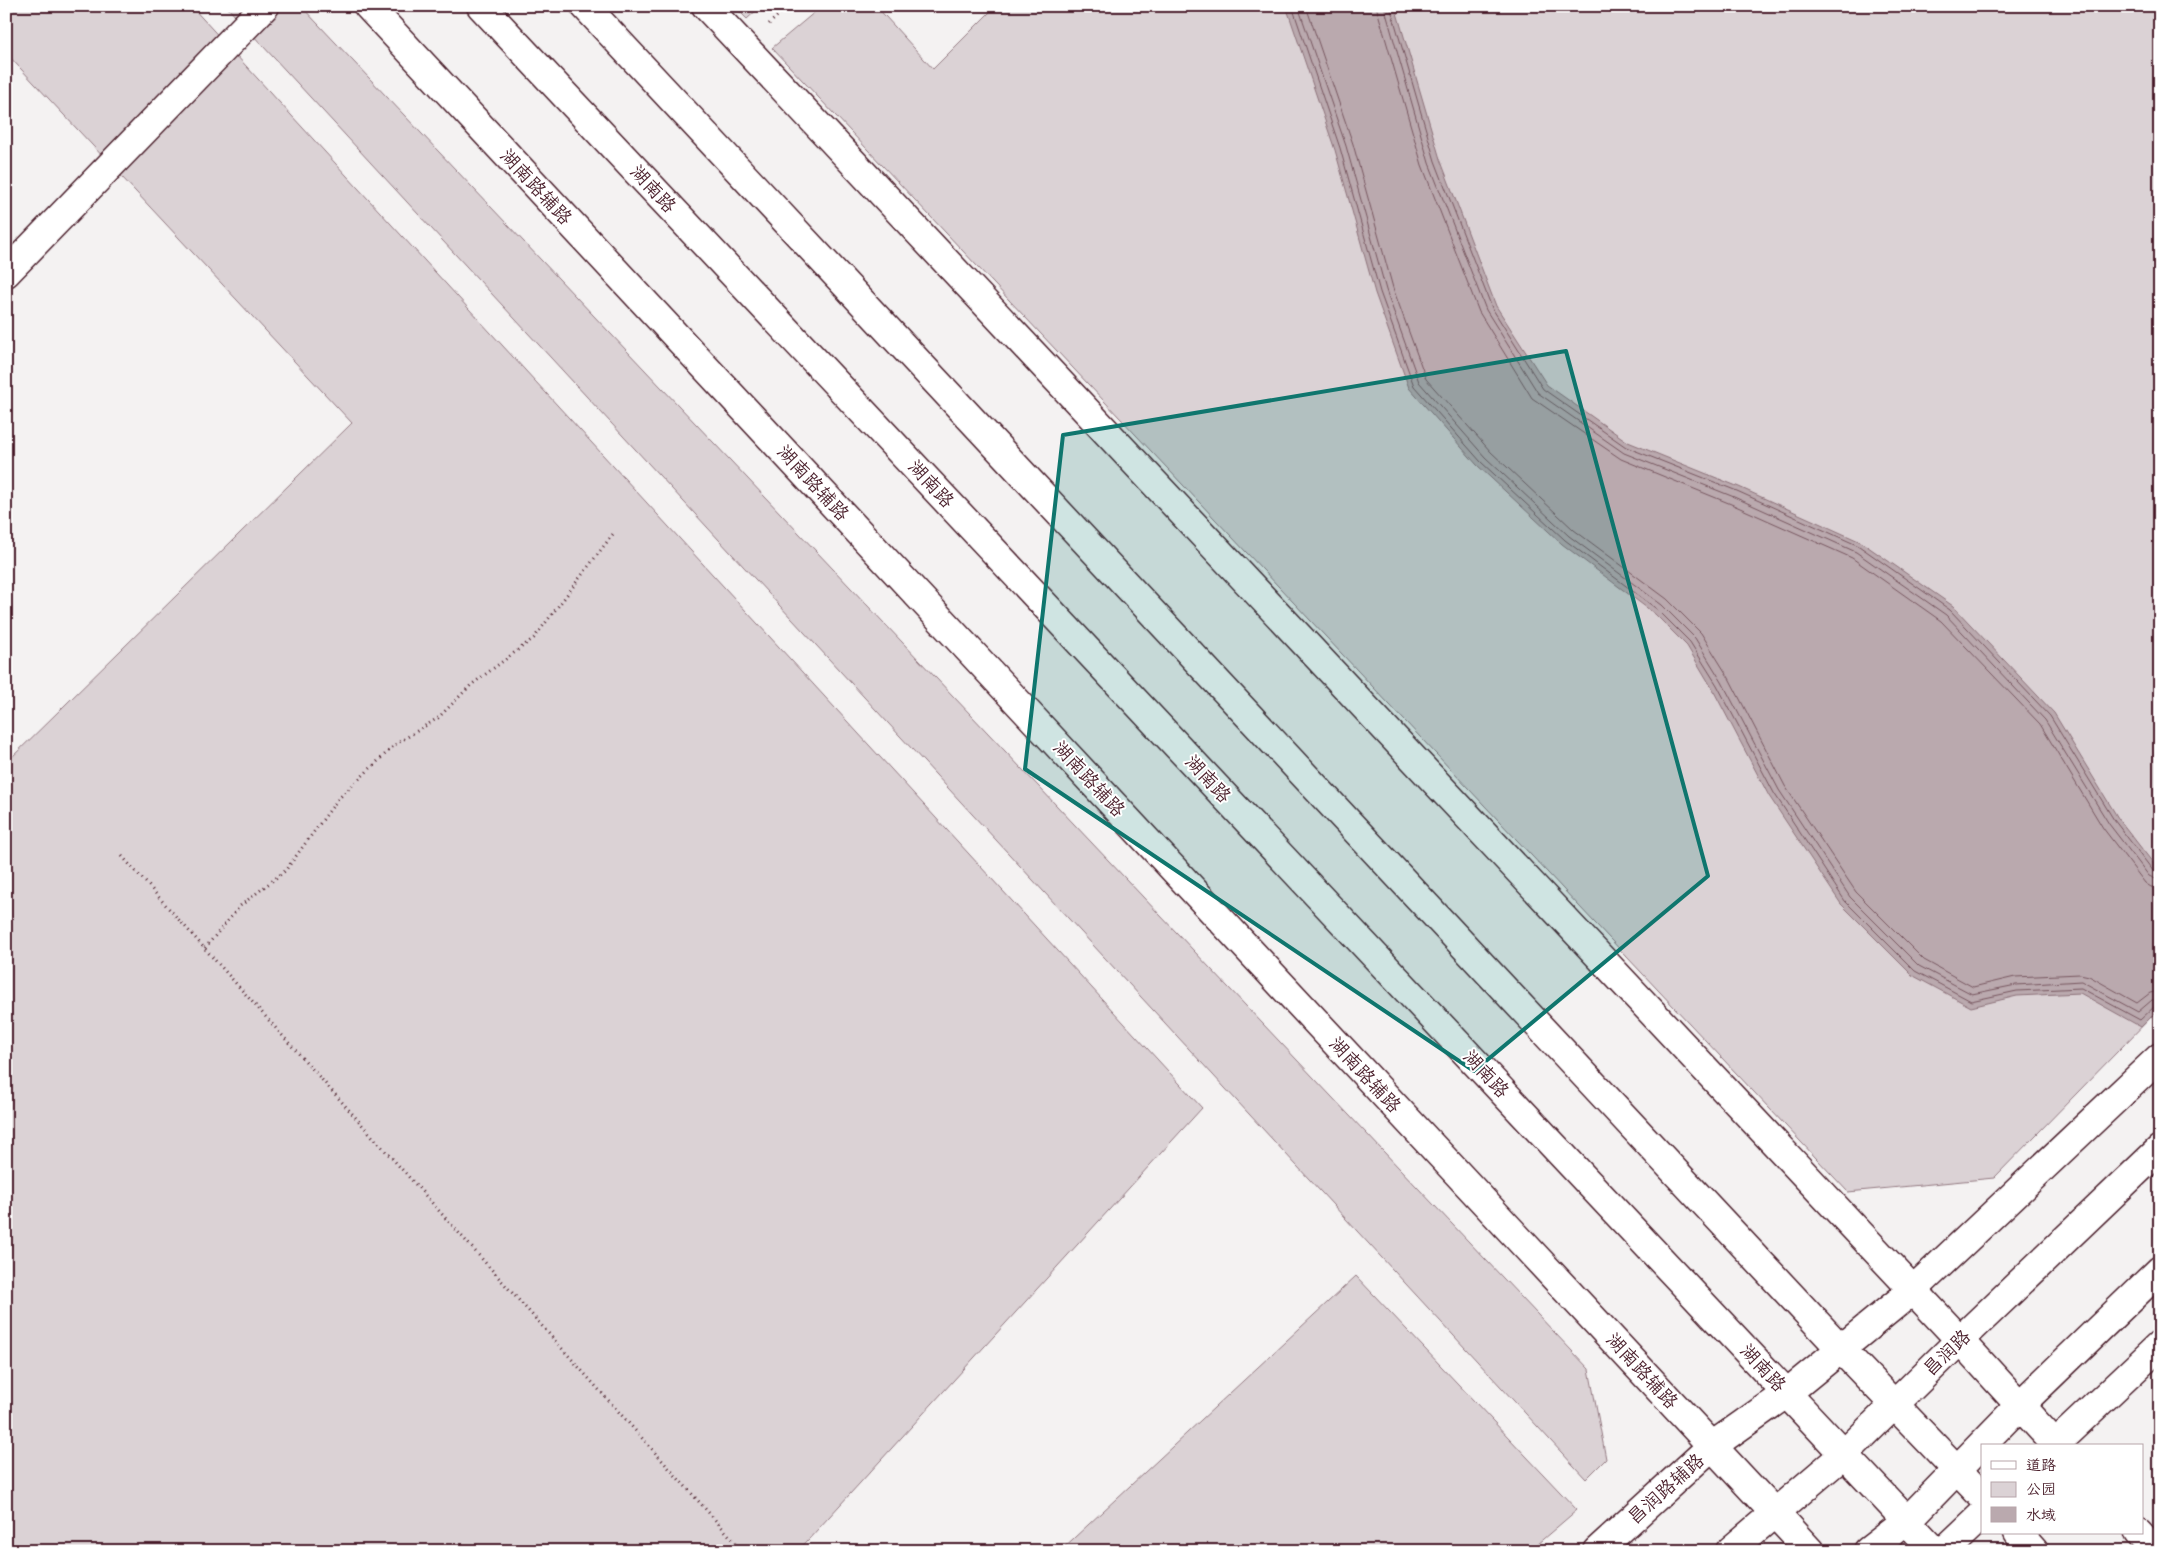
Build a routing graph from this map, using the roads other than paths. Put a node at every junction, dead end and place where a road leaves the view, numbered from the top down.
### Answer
1 (265, 6) edge
2 (368, 6) edge
3 (481, 6) edge
4 (585, 6) edge
5 (706, 6) edge
6 (6, 273) edge
7 (2160, 1057) edge
8 (2160, 1149) edge
9 (2160, 1270) edge
10 (1913, 1290) junction
11 (1960, 1340) junction
12 (2160, 1345) edge
13 (1840, 1348) junction
14 (1787, 1394) junction
15 (1894, 1405) junction
16 (2019, 1406) junction
17 (1983, 1444) edge
18 (2054, 1444) edge
19 (2056, 1444) edge
20 (1712, 1446) junction
21 (1981, 1446) edge
22 (1844, 1454) junction
23 (1958, 1470) junction
24 (1981, 1495) edge
25 (1774, 1512) junction
26 (1981, 1516) edge
27 (1907, 1521) junction
28 (2019, 1534) edge
29 (2140, 1534) edge
30 (1597, 1551) edge
31 (1730, 1551) edge
32 (1810, 1551) edge
33 (1868, 1551) edge
34 (1935, 1551) edge
35 (1944, 1551) edge
36 (2034, 1551) edge
37 (2156, 1551) edge

1 - 6 main road
2 - 20 main road, 湖南路辅路
3 - 14 main road, 湖南路
4 - 13 main road
5 - 10 main road
7 - 10 main road, 昌润路辅路
8 - 11 main road, 昌润路
9 - 16 main road
10 - 11 main road
10 - 13 main road, 昌润路辅路
11 - 15 main road, 昌润路
11 - 16 main road
12 - 19 main road
13 - 14 main road, 昌润路辅路
13 - 15 main road
14 - 20 main road, 昌润路辅路
14 - 22 main road, 湖南路
15 - 22 main road, 昌润路
15 - 23 main road
16 - 17 main road
16 - 18 main road
20 - 25 main road, 湖南路辅路
20 - 30 main road, 昌润路辅路
21 - 23 main road
22 - 25 main road, 昌润路
22 - 27 main road, 湖南路
23 - 24 main road
23 - 27 main road
25 - 31 main road, 昌润路
25 - 32 main road, 湖南路辅路
26 - 35 main road
27 - 33 main road
27 - 34 main road, 湖南路
28 - 36 main road
29 - 37 main road

